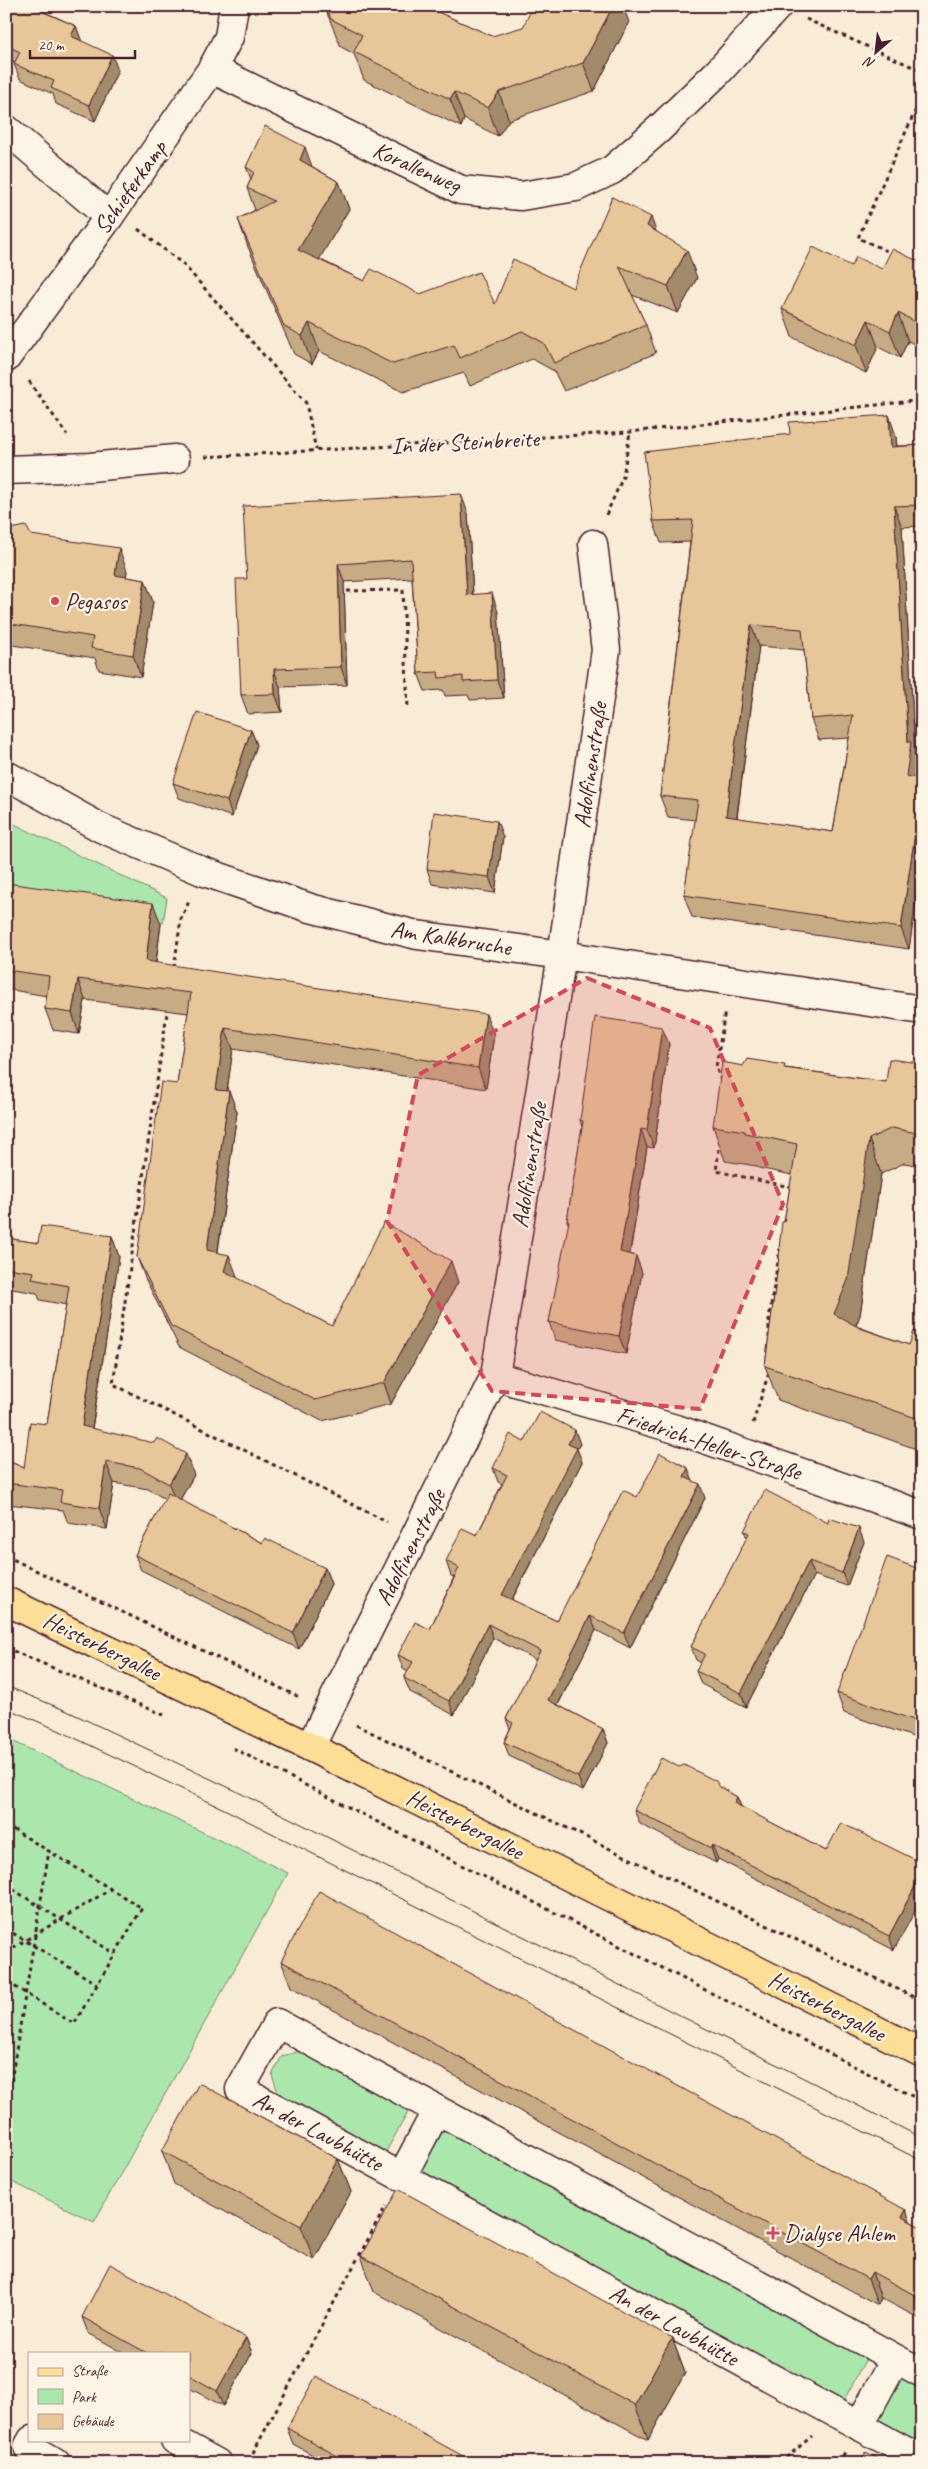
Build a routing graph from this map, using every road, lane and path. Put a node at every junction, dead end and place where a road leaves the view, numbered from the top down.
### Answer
1 (234, 6) edge
2 (777, 6) edge
3 (212, 69) junction
4 (922, 71) edge
5 (922, 96) edge
6 (6, 129) edge
7 (111, 214) junction
8 (898, 256) edge
9 (8, 356) edge
10 (922, 400) edge
11 (630, 432) junction
12 (316, 450) junction
13 (175, 458) joint
14 (90, 467) junction
15 (6, 470) edge
16 (6, 523) edge
17 (13, 537) edge
18 (593, 544) joint
19 (347, 590) dead end
20 (408, 709) dead end
21 (6, 775) edge
22 (202, 871) junction
23 (562, 955) junction
24 (174, 969) edge
25 (730, 980) junction
26 (169, 998) edge
27 (922, 1010) edge
28 (722, 1086) edge
29 (721, 1133) edge
30 (789, 1196) edge
31 (781, 1243) edge
32 (769, 1347) edge
33 (769, 1366) edge
34 (495, 1376) junction
35 (744, 1453) junction
36 (922, 1515) edge
37 (415, 1537) junction
38 (6, 1556) edge
39 (6, 1601) edge
40 (6, 1648) edge
41 (328, 1711) junction
42 (173, 1719) dead end
43 (225, 1744) dead end
44 (310, 1747) junction
45 (6, 1825) edge
46 (49, 1851) junction
47 (6, 1885) edge
48 (111, 1889) junction
49 (40, 1906) junction
50 (60, 1920) junction
51 (6, 1929) edge
52 (35, 1935) junction
53 (25, 1941) junction
54 (33, 1946) junction
55 (6, 1952) edge
56 (115, 1954) junction
57 (6, 1982) edge
58 (97, 1984) junction
59 (26, 1994) junction
60 (922, 2001) edge
61 (922, 2053) edge
62 (11, 2081) dead end
63 (922, 2100) edge
64 (437, 2110) junction
65 (402, 2176) junction
66 (894, 2359) junction
67 (922, 2373) edge
68 (848, 2420) junction
69 (31, 2442) edge
70 (178, 2442) edge
71 (922, 2460) edge
72 (56, 2463) edge
73 (216, 2463) edge
74 (248, 2463) edge
75 (780, 2463) edge

1 - 3 street, Schieferkamp
2 - 3 street, Korallenweg
2 - 4 path
3 - 7 street, Schieferkamp
5 - 8 path
6 - 7 street
7 - 9 street, Schieferkamp
7 - 12 path
9 - 14 path
10 - 11 path, In der Steinbreite
11 - 12 path, In der Steinbreite
11 - 18 path
12 - 13 path, In der Steinbreite
13 - 14 street
14 - 15 street
16 - 17 path
18 - 23 street, Adolfinenstraße
19 - 20 path
21 - 22 street, Am Kalkbruche
22 - 23 street, Am Kalkbruche
22 - 24 path
23 - 25 street, Am Kalkbruche
23 - 34 street, Adolfinenstraße
25 - 27 street, Am Kalkbruche
25 - 28 path
26 - 37 path
29 - 30 path
31 - 32 path
33 - 35 path
34 - 35 street, Friedrich-Heller-Straße
34 - 37 street, Adolfinenstraße
35 - 36 street, Friedrich-Heller-Straße
37 - 41 street, Adolfinenstraße
38 - 41 path
39 - 44 main road, Heisterbergallee
40 - 42 path
41 - 44 street, Adolfinenstraße
41 - 60 path
43 - 63 path
44 - 61 main road, Heisterbergallee
45 - 46 path
46 - 48 path
46 - 49 path
47 - 49 path
48 - 50 path
48 - 56 path
49 - 50 path
49 - 52 path
50 - 52 path
50 - 56 path
51 - 53 path
52 - 53 path
52 - 54 path
53 - 54 path
53 - 55 path
54 - 58 path
54 - 59 path
56 - 58 path
57 - 59 path
58 - 59 path
59 - 62 path
64 - 65 street
64 - 65 street, An der Laubhütte
64 - 66 street, An der Laubhütte
65 - 68 street, An der Laubhütte
65 - 74 path
66 - 67 street, An der Laubhütte
66 - 68 street
68 - 71 street, An der Laubhütte
68 - 75 path
69 - 72 street
70 - 73 street

